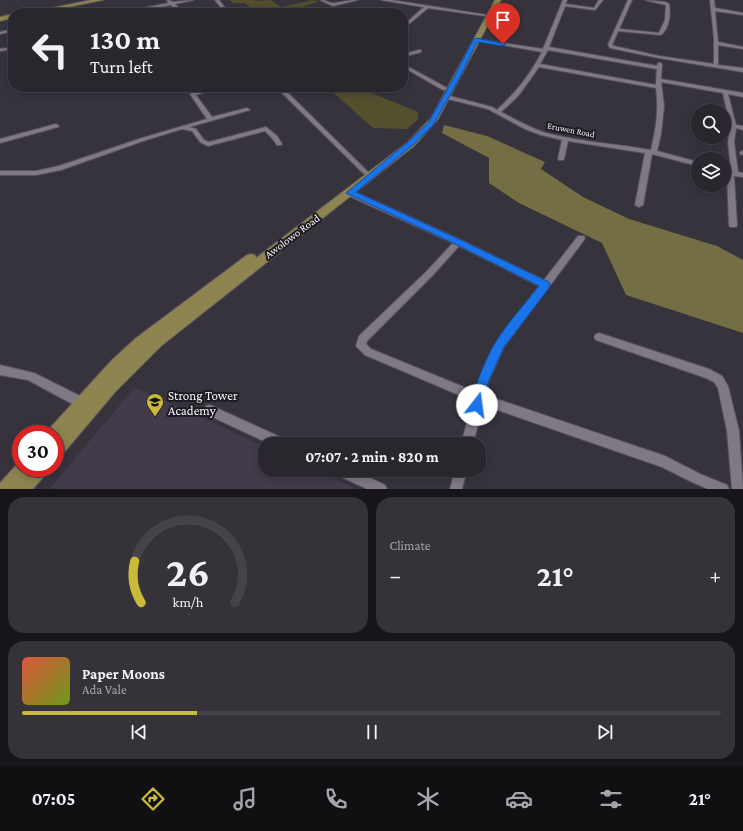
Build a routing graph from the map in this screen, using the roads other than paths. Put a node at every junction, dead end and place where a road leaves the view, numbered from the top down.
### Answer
1 (100, 0) edge
2 (192, 0) edge
3 (217, 0) edge
4 (322, 0) edge
5 (356, 0) edge
6 (383, 0) edge
7 (494, 0) edge
8 (498, 0) edge
9 (601, 0) edge
10 (630, 0) edge
11 (647, 0) edge
12 (712, 0) edge
13 (86, 1) edge
14 (170, 2) edge
15 (564, 2) edge
16 (427, 7) junction
17 (53, 8) edge
18 (145, 8) edge
19 (223, 8) edge
20 (712, 9) junction
21 (743, 14) edge
22 (486, 15) junction
23 (408, 24) edge
24 (617, 30) junction
25 (476, 40) junction
26 (716, 43) junction
27 (743, 48) edge
28 (545, 49) junction
29 (419, 51) dead end
30 (408, 54) edge
31 (659, 57) junction
32 (536, 65) junction
33 (716, 66) junction
34 (408, 68) edge
35 (659, 68) junction
36 (743, 70) edge
37 (659, 80) junction
38 (658, 87) junction
39 (445, 89) junction
40 (200, 92) edge
41 (284, 92) edge
42 (725, 92) junction
43 (743, 95) edge
44 (446, 97) junction
45 (248, 110) dead end
46 (498, 112) junction
47 (210, 119) junction
48 (431, 121) junction
49 (56, 126) dead end
50 (733, 126) junction
51 (182, 127) junction
52 (743, 128) edge
53 (565, 139) junction
54 (0, 140) edge
55 (279, 144) dead end
56 (651, 152) junction
57 (730, 152) edge
58 (561, 159) dead end
59 (691, 162) edge
60 (731, 172) edge
61 (0, 173) edge
62 (366, 173) junction
63 (743, 175) edge
64 (731, 192) edge
65 (350, 193) junction
66 (639, 205) dead end
67 (733, 225) dead end
68 (581, 238) dead end
69 (458, 242) junction
70 (545, 285) junction
71 (599, 337) dead end
72 (0, 370) edge
73 (478, 398) junction
74 (82, 403) junction
75 (210, 410) dead end
76 (62, 425) edge
77 (268, 437) edge
78 (469, 437) edge
79 (64, 439) edge
80 (17, 477) edge
81 (32, 477) edge
82 (355, 477) edge
83 (459, 477) edge
84 (6, 489) edge
85 (22, 489) edge
86 (381, 489) edge
87 (456, 489) edge
88 (723, 489) edge
89 (738, 489) edge

1 - 13 main road
2 - 14 street
3 - 19 street
4 - 5 street
6 - 16 street
7 - 22 main road, Awolowo Road
8 - 25 main road, Awolowo Road
9 - 15 street
10 - 24 street
11 - 24 street
12 - 20 street
13 - 17 main road
14 - 18 street
15 - 28 street
16 - 22 street
16 - 23 street
20 - 21 street
20 - 26 street
22 - 39 main road, Awolowo Road
24 - 31 street
25 - 28 street
25 - 44 main road, Awolowo Road
26 - 27 street
26 - 33 street
28 - 32 street
28 - 35 street
29 - 30 street
31 - 33 street
31 - 35 street
32 - 38 street
32 - 46 street
33 - 36 street
34 - 39 street
35 - 37 street
37 - 38 street
37 - 42 street
38 - 56 street
39 - 48 main road, Awolowo Road
40 - 47 street
41 - 62 street
42 - 43 street
42 - 50 street
44 - 46 street, Eruwen Road
44 - 48 main road, Awolowo Road
45 - 47 street
46 - 53 street, Eruwen Road
47 - 51 street
48 - 62 main road, Awolowo Road
48 - 65 main road, Awolowo Road
49 - 54 street
50 - 52 street
50 - 57 street
51 - 55 street
51 - 61 street
53 - 56 street, Eruwen Road
53 - 58 street
56 - 59 street, Eruwen Road
56 - 66 street
60 - 63 street
62 - 74 main road, Awolowo Road
64 - 67 street
65 - 69 street
65 - 79 main road, Awolowo Road
68 - 70 street
69 - 70 street
69 - 73 street
70 - 73 street
71 - 89 street
72 - 74 street
73 - 78 street
73 - 88 street
74 - 76 main road, Awolowo Road
75 - 77 street
80 - 84 main road
81 - 85 main road
82 - 86 street
83 - 87 street

